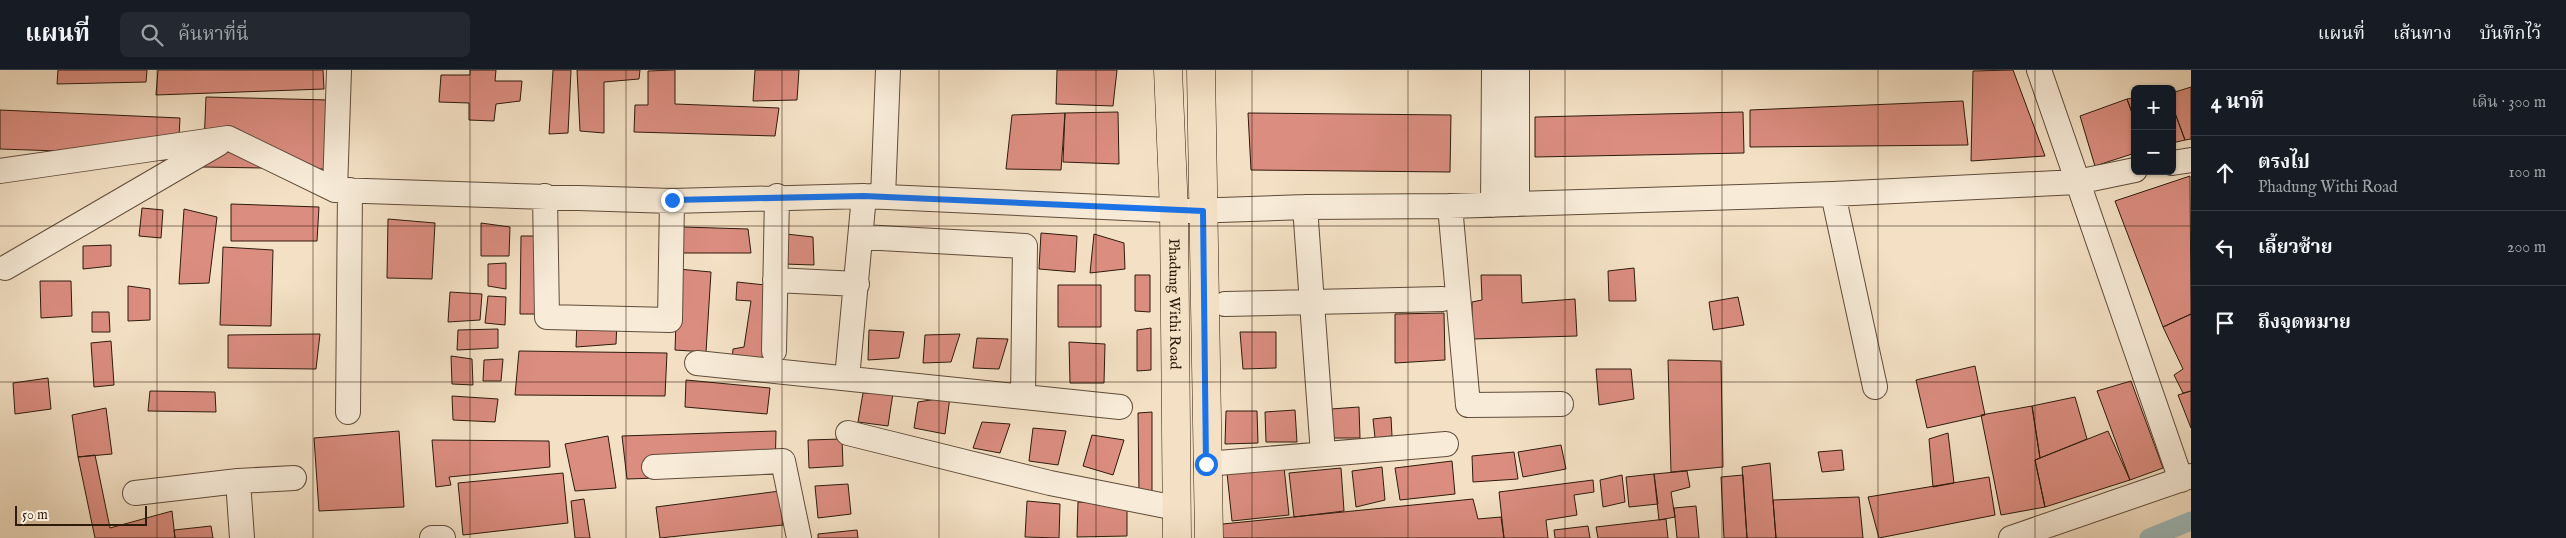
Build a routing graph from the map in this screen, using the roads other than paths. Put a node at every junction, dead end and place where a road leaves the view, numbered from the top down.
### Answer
1 (339, 70) edge
2 (888, 70) edge
3 (1168, 70) edge
4 (1201, 70) edge
5 (1494, 70) edge
6 (1517, 70) edge
7 (2038, 70) edge
8 (228, 138) junction
9 (2191, 160) edge
10 (2176, 162) edge
11 (0, 171) edge
12 (2131, 171) edge
13 (2077, 182) junction
14 (343, 190) junction
15 (1833, 194) junction
16 (545, 196) junction
17 (777, 196) junction
18 (873, 196) junction
19 (672, 200) junction
20 (1517, 204) junction
21 (1493, 205) junction
22 (1450, 206) junction
23 (1305, 207) junction
24 (1174, 211) junction
25 (1203, 211) junction
26 (862, 237) junction
27 (5, 268) dead end
28 (775, 280) junction
29 (857, 284) junction
30 (1442, 299) dead end
31 (1313, 302) junction
32 (1225, 304) dead end
33 (774, 351) dead end
34 (697, 363) dead end
35 (847, 378) junction
36 (1875, 387) dead end
37 (1023, 397) junction
38 (1561, 404) dead end
39 (1120, 407) dead end
40 (348, 412) dead end
41 (848, 433) dead end
42 (1446, 444) dead end
43 (1323, 454) junction
44 (1206, 464) junction
45 (654, 467) dead end
46 (294, 478) dead end
47 (2186, 478) edge
48 (238, 481) junction
49 (135, 493) dead end
50 (1176, 508) junction
51 (242, 538) edge
52 (432, 538) edge
53 (443, 538) edge
54 (799, 538) edge
55 (1177, 538) edge
56 (1209, 538) edge
57 (2011, 538) edge

1 - 14 street
2 - 18 street
3 - 24 main road, Phadung Withi Road
4 - 25 main road, Phadung Withi Road
5 - 21 street
6 - 20 street
7 - 13 street
8 - 11 street
8 - 14 street
8 - 27 street
9 - 10 street
12 - 13 street
13 - 15 street
13 - 47 street
14 - 16 street
14 - 40 street
15 - 20 street
15 - 36 street
16 - 19 street
16 - 19 street
17 - 18 street
17 - 19 street
17 - 28 street
18 - 24 street
18 - 26 street
20 - 21 street
21 - 22 street
22 - 23 street
22 - 38 street
23 - 25 street
23 - 31 street
24 - 25 street
24 - 50 main road, Phadung Withi Road
25 - 44 main road, Phadung Withi Road
26 - 29 street
26 - 37 street
28 - 29 street
28 - 33 street
29 - 35 street
30 - 31 street
31 - 32 street
31 - 43 street
34 - 35 street
35 - 37 street
37 - 39 street
41 - 50 street
42 - 43 street
43 - 44 street
44 - 56 main road, Phadung Withi Road
45 - 54 street
46 - 48 street
47 - 57 street
48 - 49 street
48 - 51 street
50 - 55 main road, Phadung Withi Road
52 - 53 street

